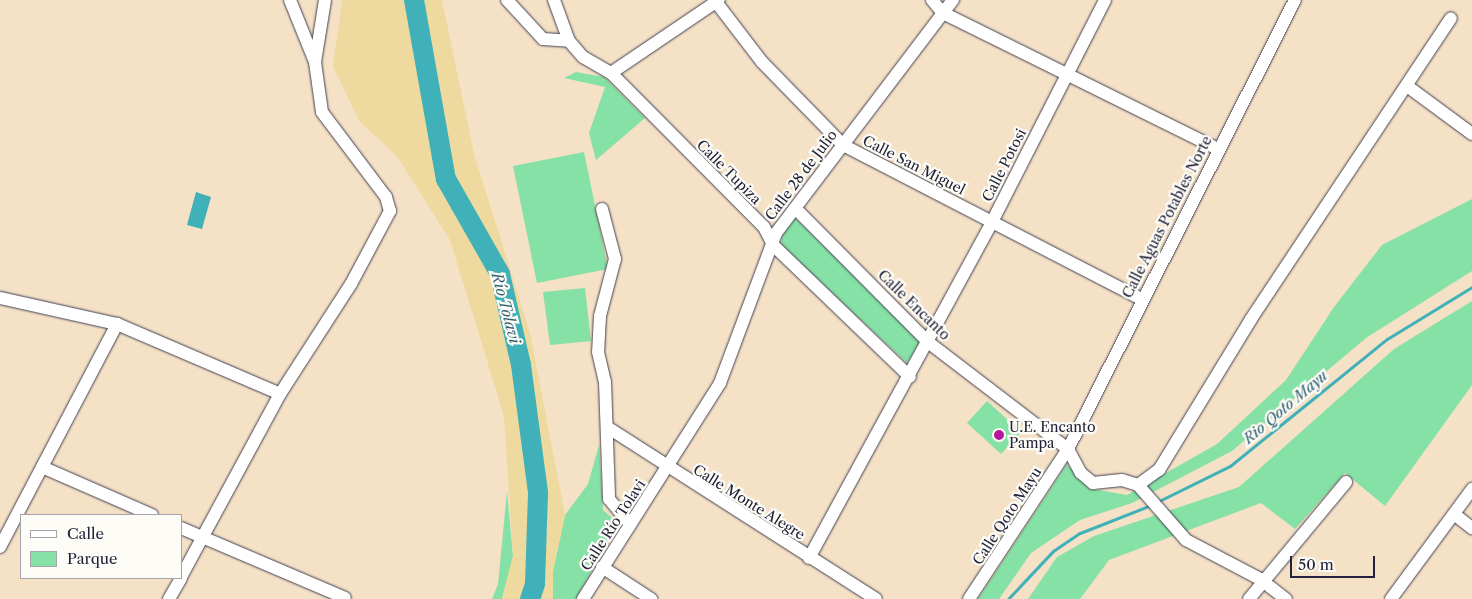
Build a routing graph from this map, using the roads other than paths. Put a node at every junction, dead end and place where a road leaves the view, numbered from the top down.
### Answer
1 (290, 0) edge
2 (325, 0) edge
3 (507, 0) edge
4 (554, 0) edge
5 (932, 0) edge
6 (953, 0) edge
7 (1105, 0) edge
8 (1295, 0) edge
9 (718, 1) edge
10 (943, 13) junction
11 (1451, 18) dead end
12 (569, 40) junction
13 (315, 62) junction
14 (611, 73) junction
15 (1068, 74) junction
16 (1406, 86) junction
17 (1472, 134) edge
18 (843, 146) junction
19 (1218, 149) junction
20 (796, 208) junction
21 (602, 210) dead end
22 (992, 222) junction
23 (773, 245) junction
24 (0, 298) edge
25 (1142, 299) junction
26 (117, 324) junction
27 (928, 342) junction
28 (910, 377) junction
29 (280, 394) junction
30 (607, 427) junction
31 (1068, 449) junction
32 (42, 467) junction
33 (668, 468) junction
34 (1346, 482) dead end
35 (1138, 485) junction
36 (1472, 489) edge
37 (150, 514) edge
38 (1454, 514) junction
39 (630, 524) junction
40 (182, 528) edge
41 (1472, 528) edge
42 (203, 538) junction
43 (0, 547) edge
44 (809, 558) junction
45 (602, 567) junction
46 (182, 575) edge
47 (180, 579) edge
48 (1263, 581) junction
49 (345, 598) edge
50 (169, 599) edge
51 (583, 599) edge
52 (650, 599) edge
53 (876, 599) edge
54 (970, 599) edge
55 (1248, 599) edge
56 (1286, 599) edge
57 (1391, 599) edge

1 - 13 street
2 - 13 street
3 - 12 street
4 - 12 street
5 - 10 street
6 - 10 street, Calle 28 de Julio
7 - 15 street, Calle Potosi
8 - 19 street, Calle Aguas Potables Norte
9 - 14 street
9 - 18 street, Calle San Miguel
10 - 15 street
10 - 18 street, Calle 28 de Julio
11 - 16 street
12 - 14 street, Calle Tupiza
13 - 29 street
14 - 23 street, Calle Tupiza
15 - 19 street
15 - 22 street, Calle Potosi
16 - 17 street
16 - 35 street
18 - 20 street, Calle 28 de Julio
18 - 22 street, Calle San Miguel
19 - 25 street, Calle Aguas Potables Norte
20 - 23 street, Calle 28 de Julio
20 - 27 street, Calle Encanto
21 - 30 street
22 - 25 street, Calle San Miguel
22 - 27 street, Calle Potosi
23 - 28 street, Calle Tupiza
23 - 33 street, Calle 28 de Julio
24 - 26 street
25 - 31 street, Calle Aguas Potables Norte
26 - 29 street
26 - 32 street
27 - 28 street, Calle Potosi
27 - 31 street, Calle Encanto
28 - 44 street, Calle Potosi
29 - 42 street
30 - 33 street, Calle Monte Alegre
30 - 39 street
31 - 35 street
31 - 54 street, Calle Qoto Mayu
32 - 37 street
32 - 43 street
33 - 39 street, Calle Río Tolavi
33 - 44 street, Calle Monte Alegre
34 - 48 street
35 - 48 street
36 - 38 street
38 - 41 street
38 - 57 street
39 - 45 street, Calle Río Tolavi
40 - 42 street
42 - 46 street
42 - 49 street
44 - 53 street, Calle Monte Alegre
45 - 51 street, Calle Río Tolavi
45 - 52 street
47 - 50 street
48 - 55 street
48 - 56 street

